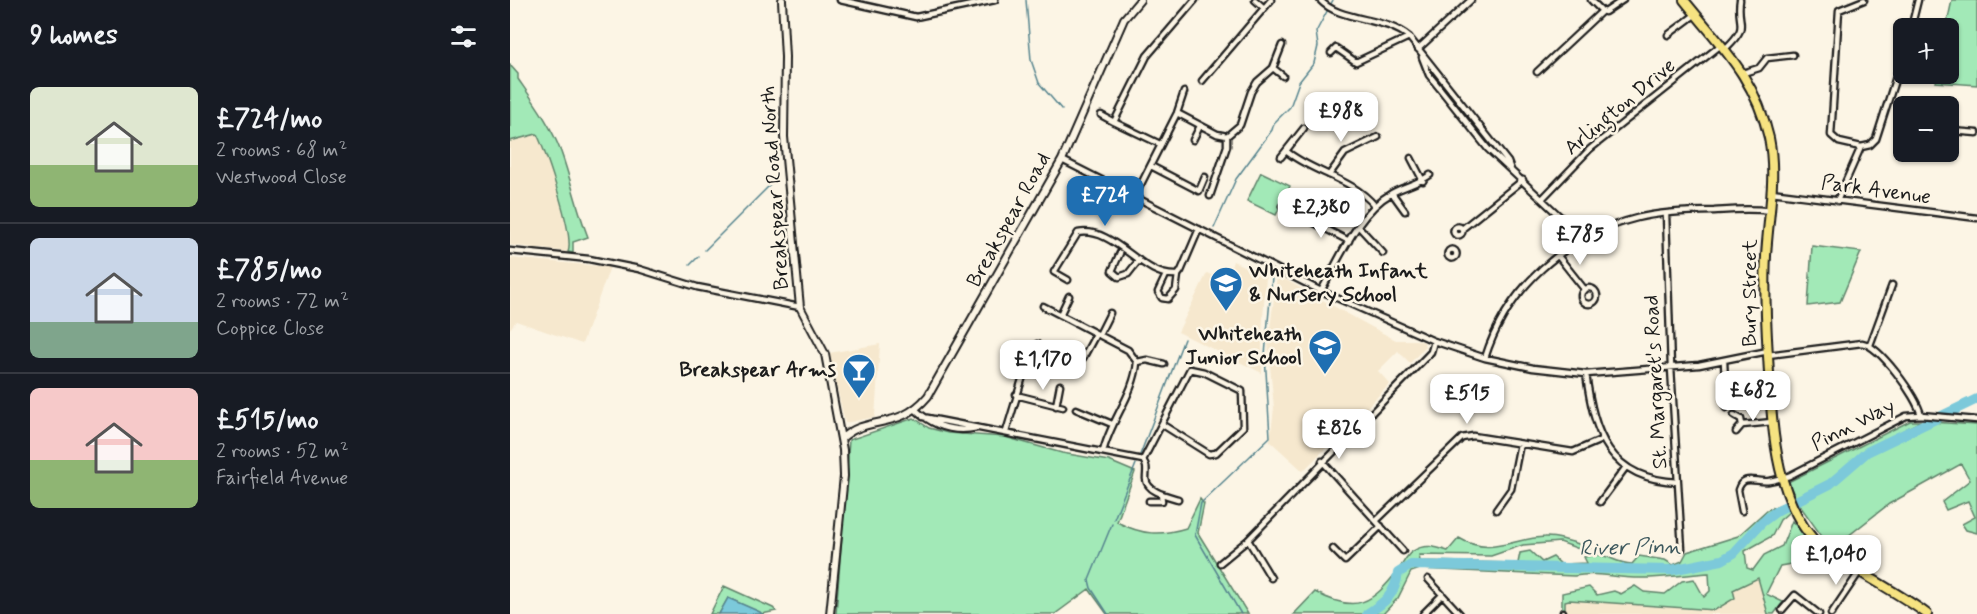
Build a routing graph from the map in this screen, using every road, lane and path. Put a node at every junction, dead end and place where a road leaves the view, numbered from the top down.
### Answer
1 (782, 0) edge
2 (840, 0) edge
3 (995, 0) edge
4 (1140, 0) edge
5 (1195, 0) edge
6 (1255, 0) edge
7 (1271, 0) edge
8 (1320, 0) edge
9 (1471, 0) edge
10 (1591, 0) edge
11 (1623, 0) edge
12 (1684, 0) edge
13 (1740, 0) edge
14 (1864, 0) edge
15 (1918, 0) edge
16 (1264, 8) junction
17 (1602, 11) junction
18 (1696, 14) junction
19 (1914, 18) edge
20 (1668, 36) dead end
21 (1409, 37) junction
22 (1282, 45) dead end
23 (1724, 46) junction
24 (1418, 49) junction
25 (1331, 53) dead end
26 (1794, 55) dead end
27 (1273, 68) junction
28 (1537, 72) dead end
29 (1743, 73) junction
30 (1282, 76) dead end
31 (1202, 81) dead end
32 (1894, 84) edge
33 (1184, 92) dead end
34 (1177, 113) junction
35 (1101, 115) dead end
36 (1114, 122) junction
37 (1478, 125) junction
38 (1200, 126) junction
39 (1304, 128) dead end
40 (1472, 130) junction
41 (1959, 131) edge
42 (1977, 132) edge
43 (1227, 136) junction
44 (1378, 137) dead end
45 (1193, 140) dead end
46 (1160, 144) junction
47 (1861, 147) junction
48 (1286, 151) junction
49 (1281, 157) dead end
50 (1411, 158) dead end
51 (1062, 160) junction
52 (1151, 166) junction
53 (1511, 170) junction
54 (1329, 175) junction
55 (1430, 176) dead end
56 (1205, 177) dead end
57 (1522, 180) junction
58 (1423, 181) junction
59 (1771, 192) junction
60 (1392, 193) junction
61 (1135, 196) junction
62 (1210, 196) dead end
63 (1542, 199) junction
64 (1837, 201) junction
65 (1282, 206) dead end
66 (1375, 206) junction
67 (1405, 211) dead end
68 (1769, 211) junction
69 (1666, 214) junction
70 (1977, 218) edge
71 (1359, 226) junction
72 (1199, 229) junction
73 (1584, 240) junction
74 (1349, 241) junction
75 (1453, 249) dead end
76 (510, 251) edge
77 (1120, 253) dead end
78 (1383, 253) dead end
79 (1558, 256) junction
80 (1139, 260) junction
81 (1166, 275) junction
82 (1178, 275) junction
83 (1068, 280) dead end
84 (1892, 285) dead end
85 (1585, 290) dead end
86 (1322, 291) junction
87 (1069, 296) dead end
88 (1042, 306) dead end
89 (800, 307) junction
90 (1110, 313) dead end
91 (1060, 315) junction
92 (1098, 334) junction
93 (1434, 341) junction
94 (1037, 344) dead end
95 (1870, 345) junction
96 (1768, 353) junction
97 (1083, 358) dead end
98 (1485, 358) junction
99 (1724, 360) junction
100 (1137, 362) junction
101 (1164, 364) dead end
102 (1671, 368) junction
103 (1586, 374) junction
104 (1060, 385) dead end
105 (1016, 396) junction
106 (1056, 406) junction
107 (1064, 407) dead end
108 (1726, 408) dead end
109 (916, 410) junction
110 (1076, 410) dead end
111 (1734, 415) dead end
112 (1924, 415) junction
113 (1977, 420) edge
114 (1772, 422) junction
115 (1112, 424) junction
116 (1162, 425) junction
117 (1742, 425) junction
118 (1006, 432) junction
119 (1736, 432) dead end
120 (841, 439) junction
121 (1601, 440) junction
122 (1520, 444) junction
123 (1103, 452) junction
124 (1143, 460) junction
125 (1322, 461) junction
126 (1626, 467) junction
127 (1782, 478) junction
128 (1678, 482) junction
129 (1161, 494) junction
130 (1178, 499) dead end
131 (1149, 501) dead end
132 (1600, 502) dead end
133 (1496, 510) dead end
134 (1742, 512) dead end
135 (1376, 521) junction
136 (1381, 526) junction
137 (1248, 540) junction
138 (1334, 549) dead end
139 (1682, 549) dead end
140 (1403, 551) dead end
141 (1220, 563) dead end
142 (1860, 572) junction
143 (1271, 578) dead end
144 (1428, 579) dead end
145 (1442, 595) junction
146 (1782, 610) dead end
147 (830, 614) edge
148 (1423, 614) edge
149 (1460, 614) edge
150 (1819, 614) edge
151 (1831, 614) edge
152 (1927, 614) edge

1 - 89 street, Breakspear Road North
2 - 3 street
4 - 51 street, Breakspear Road
5 - 36 street
6 - 16 street
7 - 16 street
8 - 21 street
9 - 24 street
10 - 17 street
11 - 17 street
12 - 18 main road, Bury Street
13 - 23 street, Arlington Drive
14 - 47 street
15 - 19 street
16 - 31 street
17 - 28 street
18 - 20 street
18 - 23 main road, Bury Street
21 - 24 street
21 - 25 street
22 - 27 street
23 - 29 main road, Bury Street
23 - 63 street, Arlington Drive
24 - 37 street
24 - 40 street
26 - 29 street
27 - 30 street
27 - 43 street
29 - 59 main road, Bury Street
32 - 47 street
33 - 34 street
34 - 38 street
34 - 46 street
35 - 36 street
36 - 46 street
37 - 40 street
37 - 53 street
38 - 43 street
38 - 45 street
39 - 48 street
40 - 53 street
41 - 42 street
43 - 62 street
44 - 54 street
46 - 52 street
47 - 64 street
48 - 49 street
48 - 54 street
50 - 58 street
51 - 61 street
51 - 109 street, Breakspear Road
52 - 56 street
52 - 61 street
53 - 57 street
54 - 66 street
55 - 58 street
57 - 63 street
57 - 75 street
58 - 60 street
59 - 64 street, Park Avenue
59 - 68 main road, Bury Street
60 - 66 street
60 - 67 street
61 - 72 street
63 - 73 street
64 - 70 street, Park Avenue
65 - 74 street
66 - 71 street
68 - 69 street
68 - 96 main road, Bury Street
69 - 73 street
69 - 102 street, St. Margaret's Road
71 - 74 street
71 - 78 street
72 - 82 street
72 - 86 street
73 - 79 street
74 - 86 street
76 - 89 street
77 - 80 street
79 - 85 street
79 - 98 street
80 - 81 street
80 - 83 street
81 - 82 street
81 - 82 street
84 - 95 street
86 - 93 street
87 - 91 street
88 - 91 street
89 - 120 street, Breakspear Road North
90 - 92 street
91 - 92 street
92 - 97 street
92 - 100 street
93 - 98 street
93 - 125 street
94 - 105 street
95 - 96 street
95 - 112 street
96 - 99 street
96 - 114 main road, Bury Street
98 - 103 street
99 - 102 street
99 - 108 street
100 - 101 street
100 - 115 street
102 - 103 street
102 - 128 street, St. Margaret's Road
103 - 121 street
104 - 106 street
105 - 106 street
105 - 118 street
106 - 107 street
109 - 118 street
109 - 120 street
110 - 115 street
111 - 117 street
112 - 113 street, Pinn Way
112 - 127 street, Pinn Way
114 - 117 street
114 - 127 main road, Bury Street
115 - 123 street
116 - 116 street
116 - 124 street
117 - 119 street
118 - 123 street
120 - 147 street, Breakspear Road North
121 - 122 street
121 - 126 street
122 - 133 street
122 - 135 street
123 - 124 street
124 - 129 street
125 - 135 street
125 - 137 street
126 - 128 street
126 - 132 street
127 - 134 street
127 - 142 main road, Bury Street
128 - 139 street, St. Margaret's Road
129 - 130 street
129 - 131 street
135 - 136 street
136 - 138 street
136 - 140 street
137 - 141 street
137 - 143 street
142 - 151 street
142 - 152 main road, Bury Street
144 - 145 street
145 - 148 street
145 - 149 street
146 - 150 street

